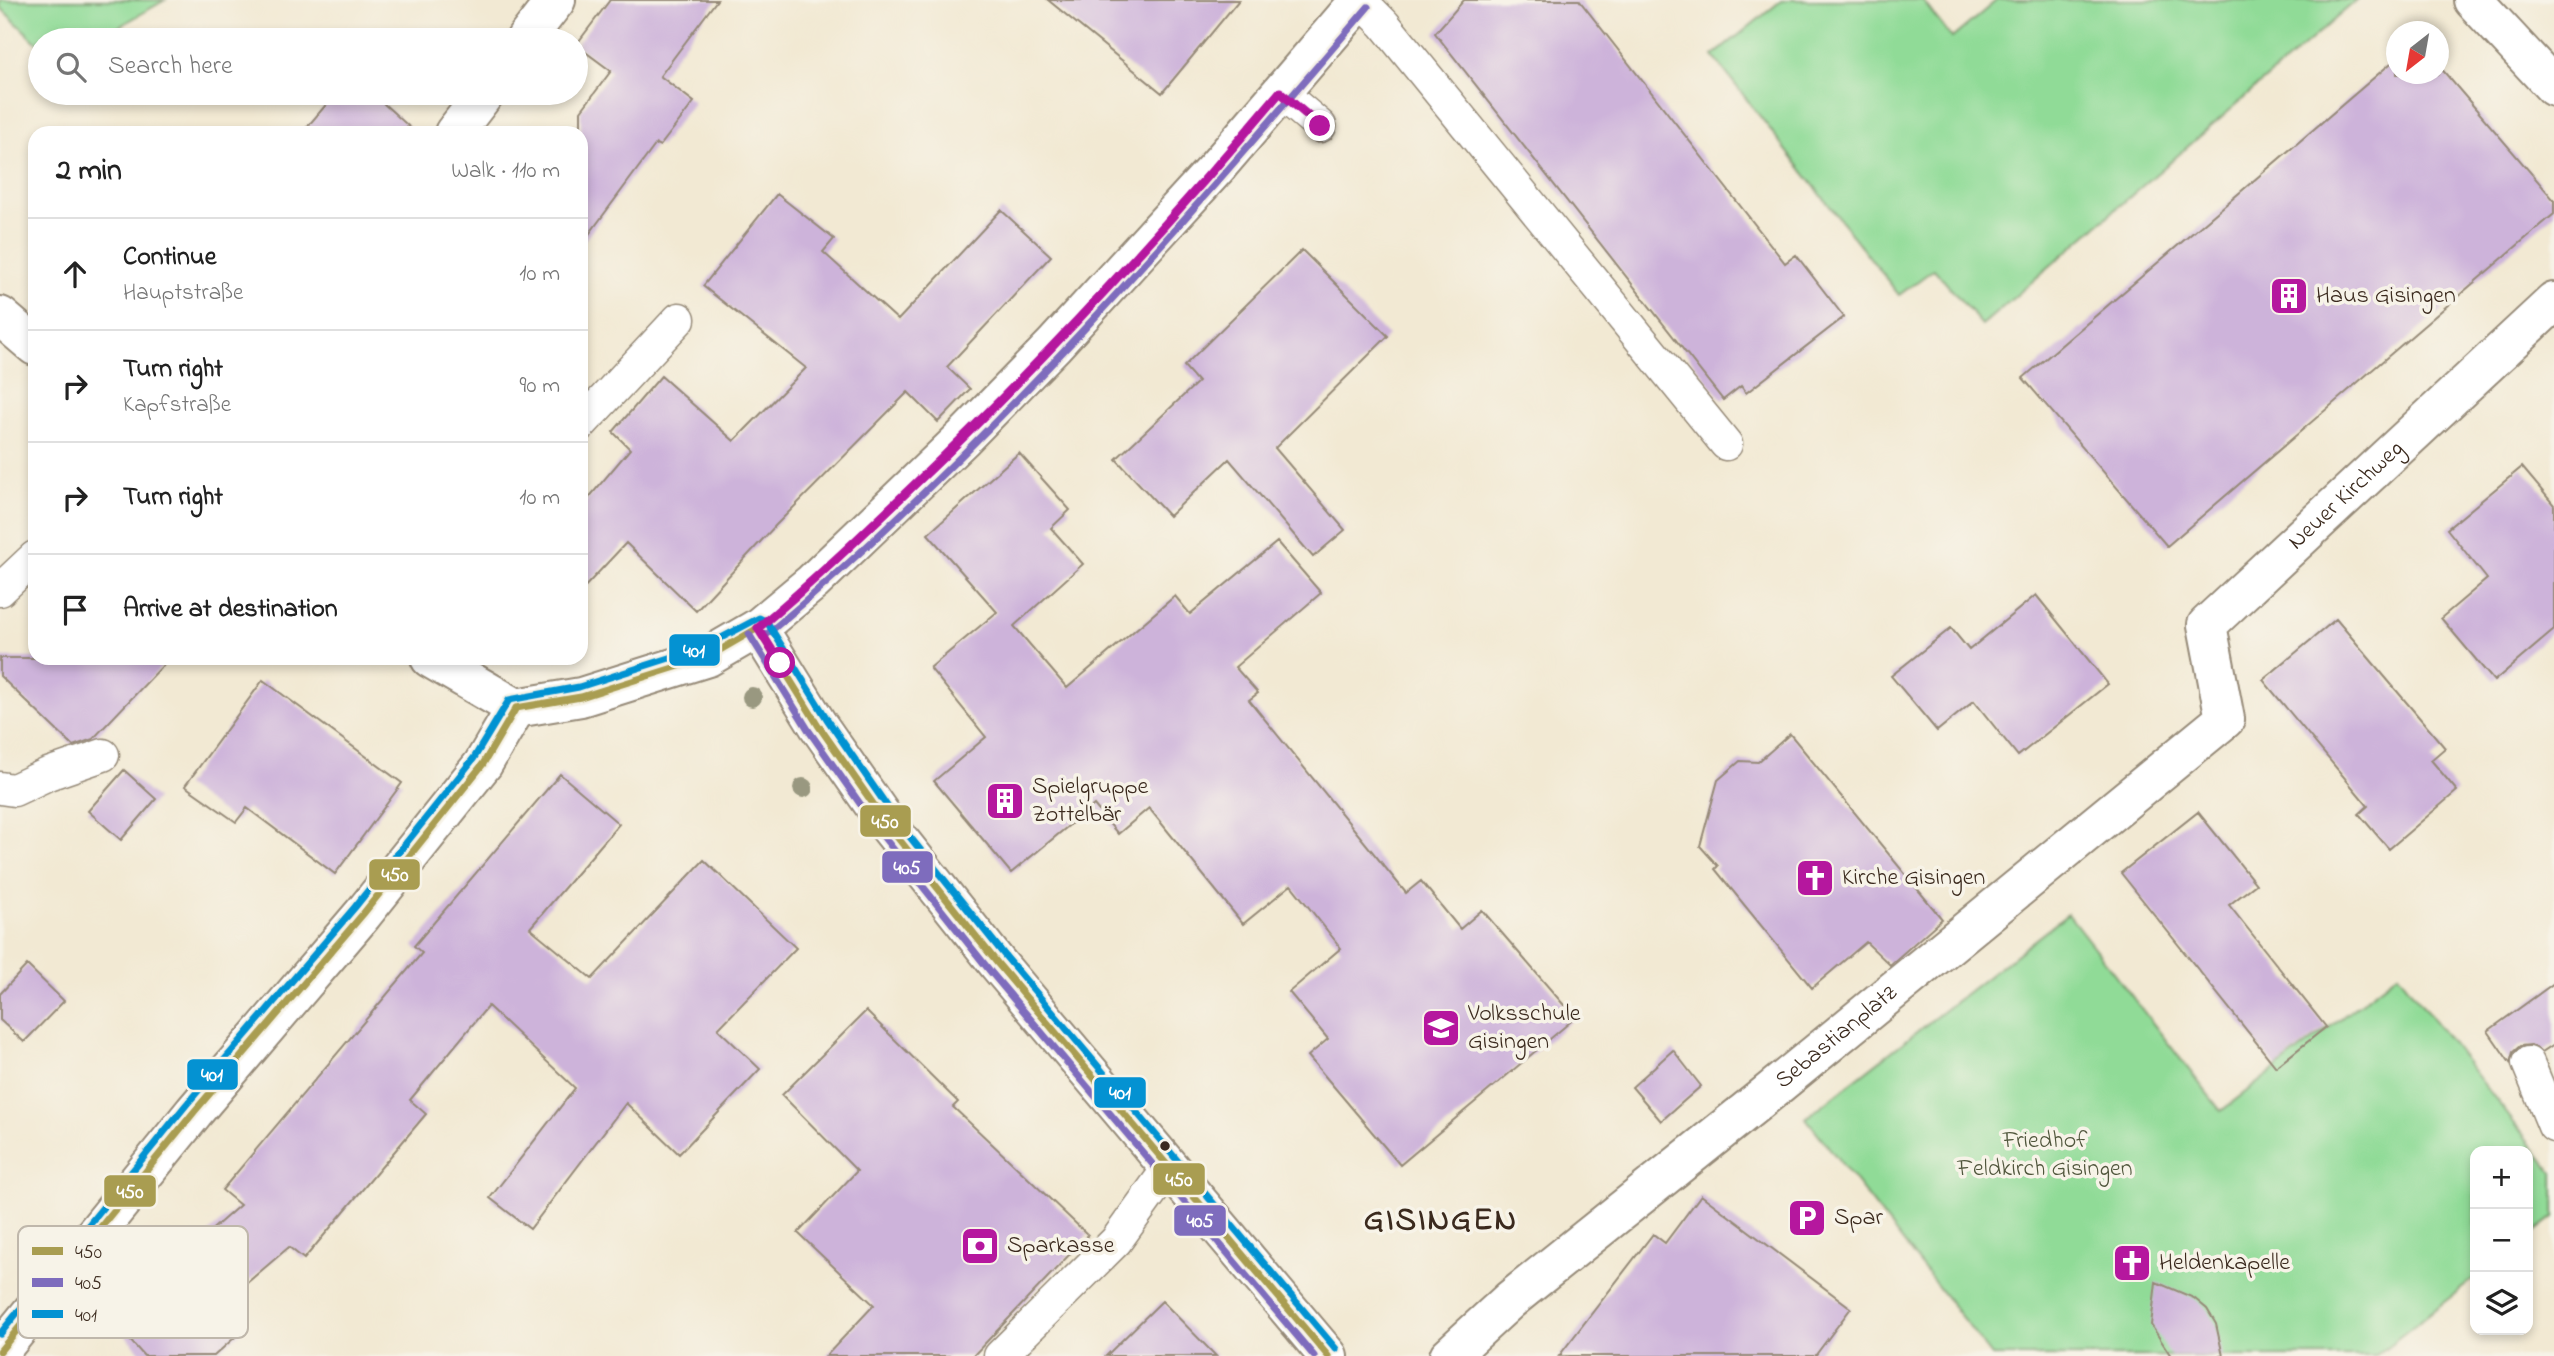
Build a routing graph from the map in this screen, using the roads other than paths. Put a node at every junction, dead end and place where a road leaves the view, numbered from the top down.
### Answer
1 (556, 0) edge
2 (1360, 0) edge
3 (2473, 0) edge
4 (534, 28) edge
5 (2554, 87) edge
6 (1280, 92) junction
7 (476, 105) edge
8 (459, 126) edge
9 (1320, 126) dead end
10 (2554, 302) edge
11 (0, 316) edge
12 (679, 319) dead end
13 (28, 340) edge
14 (588, 416) edge
15 (1726, 444) dead end
16 (28, 564) edge
17 (0, 590) edge
18 (758, 628) junction
19 (442, 665) edge
20 (516, 708) junction
21 (2225, 719) joint
22 (103, 755) dead end
23 (0, 788) edge
24 (2528, 1063) dead end
25 (2554, 1126) edge
26 (1170, 1166) junction
27 (101, 1226) edge
28 (18, 1328) edge
29 (0, 1350) edge
30 (1000, 1356) edge
31 (1328, 1356) edge
32 (1449, 1356) edge

1 - 4 street
2 - 6 street
2 - 15 lane
3 - 5 street
6 - 9 lane
6 - 18 street
7 - 8 street
10 - 21 street, Neuer Kirchweg
11 - 13 street
12 - 14 lane
16 - 17 lane
18 - 20 street
18 - 26 street
19 - 20 street
20 - 27 street
21 - 32 street, Sebastianplatz
22 - 23 lane
24 - 25 lane
26 - 30 lane
26 - 31 street
28 - 29 street

